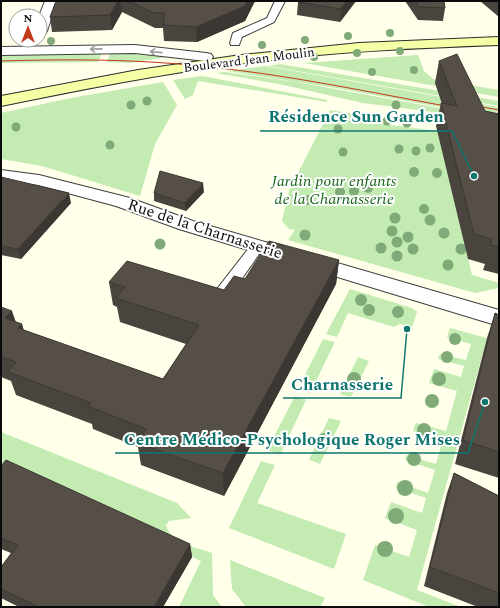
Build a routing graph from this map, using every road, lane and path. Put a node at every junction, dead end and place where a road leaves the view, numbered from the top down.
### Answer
1 (280, 1) edge
2 (499, 33) edge
3 (499, 41) edge
4 (48, 42) edge
5 (235, 43) dead end
6 (12, 48) edge
7 (1, 51) edge
8 (206, 57) junction
9 (1, 92) edge
10 (1, 102) edge
11 (1, 174) edge
12 (257, 246) junction
13 (216, 302) edge
14 (499, 318) edge

1 - 5 lane
2 - 8 main road, Boulevard Jean Moulin
3 - 10 main road, Boulevard Jean Moulin
8 -> 4 street
6 - 7 street
8 - 9 main road, Boulevard Jean Moulin
11 - 12 street, Rue de la Charnasserie
12 - 13 lane
12 - 14 street, Rue de la Charnasserie

